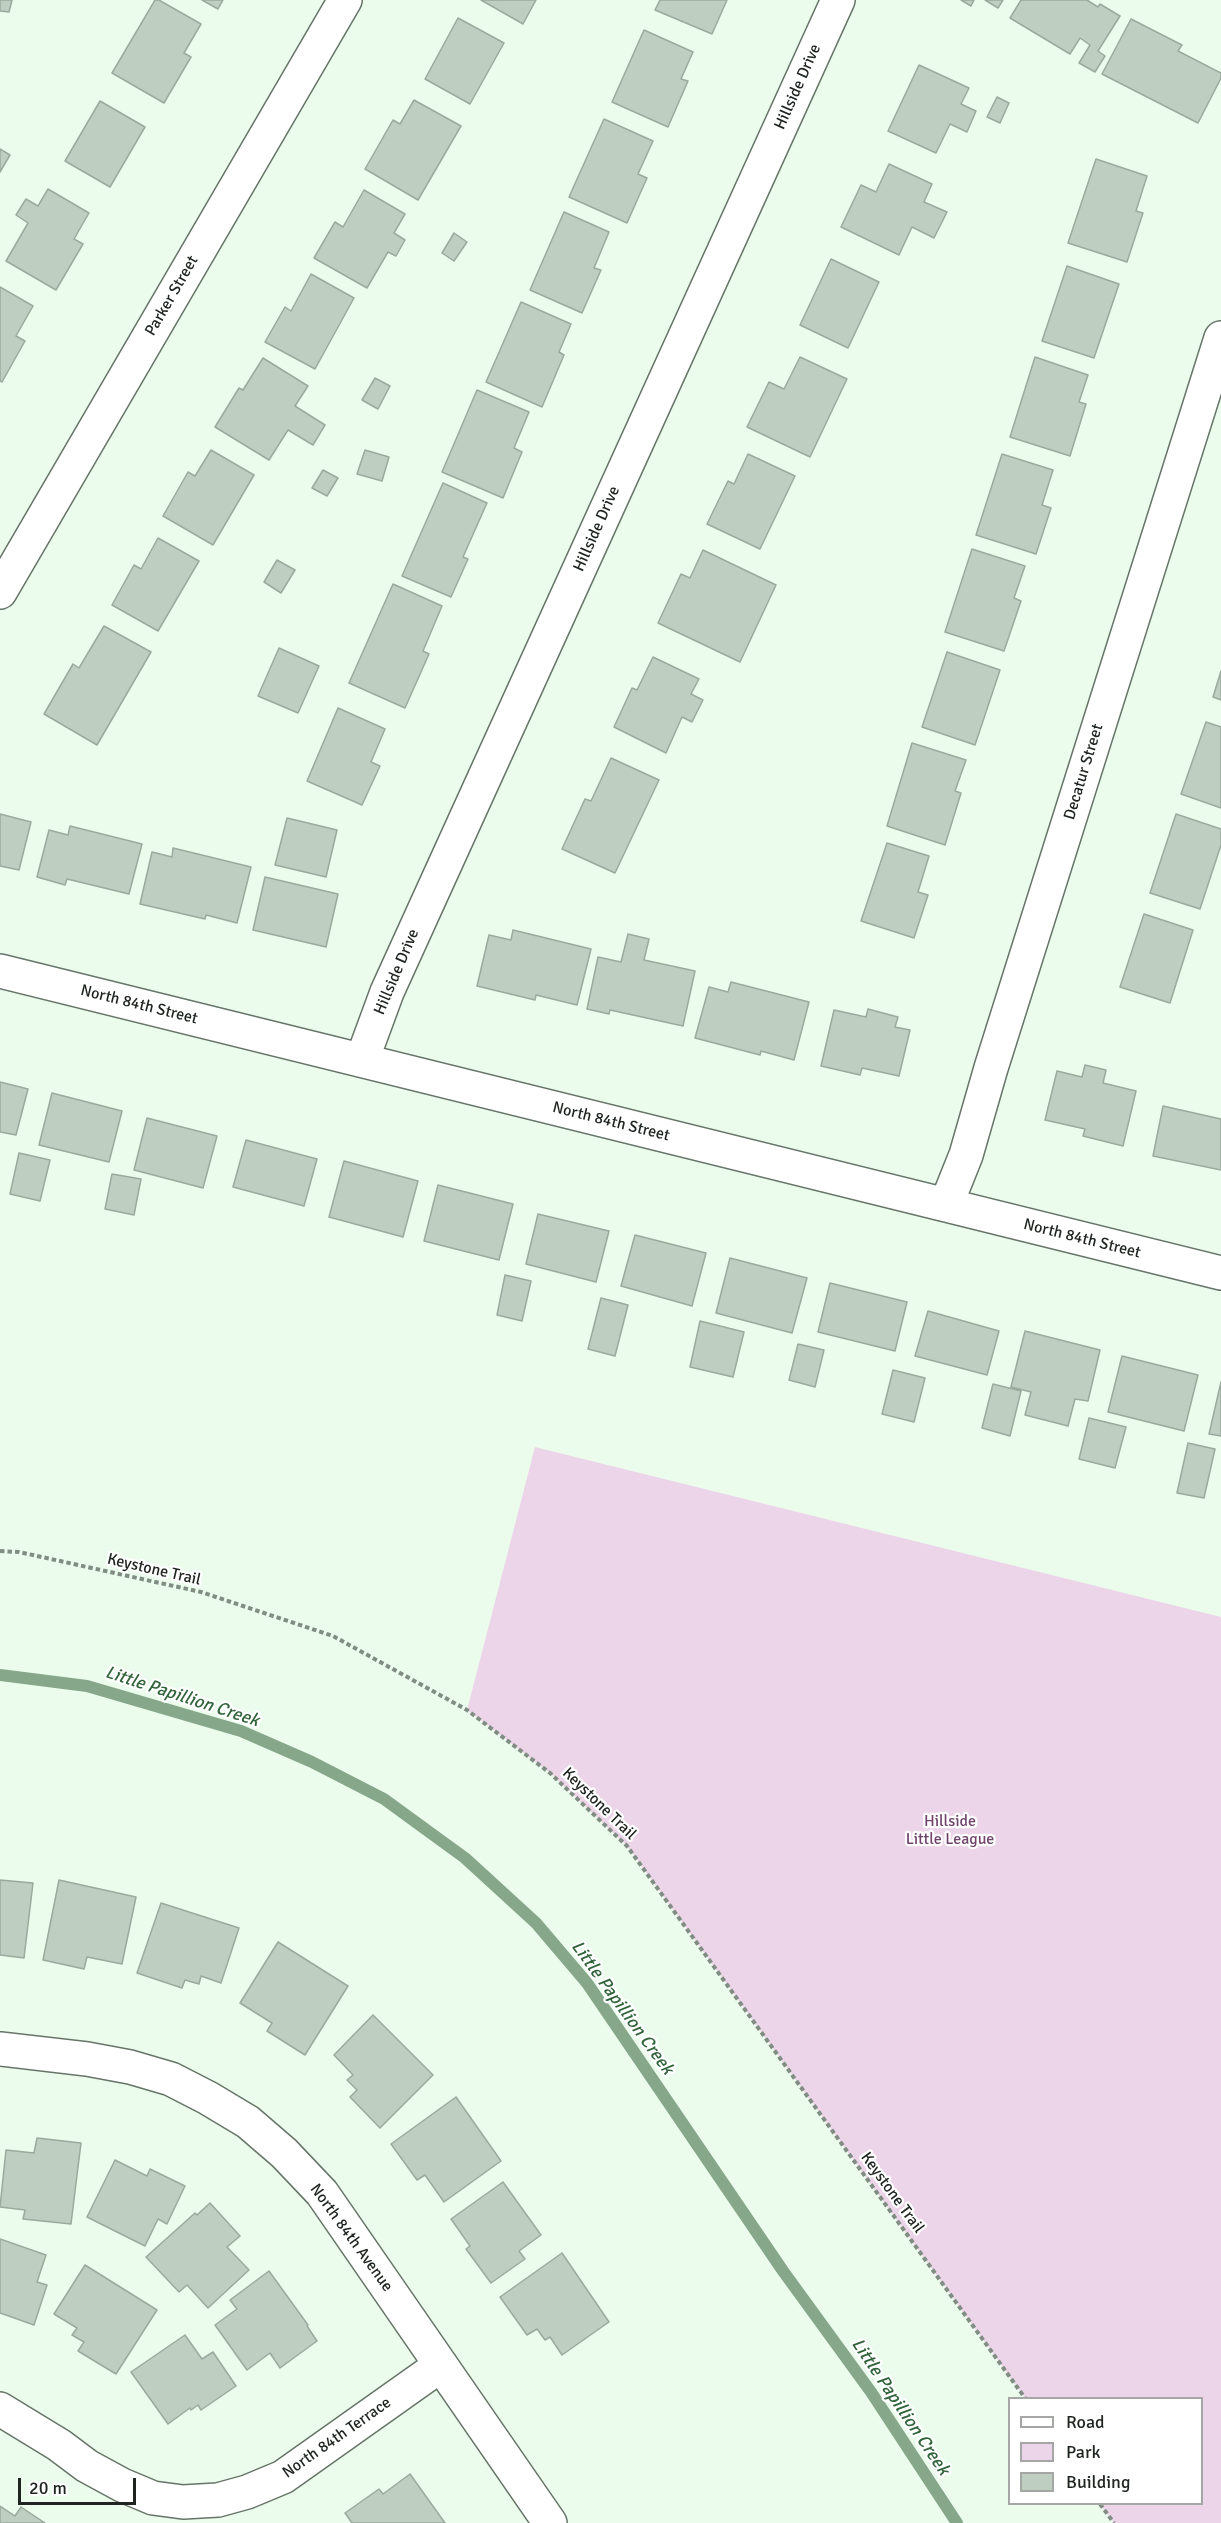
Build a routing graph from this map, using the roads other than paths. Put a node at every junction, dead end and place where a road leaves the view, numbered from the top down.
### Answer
1 (345, 0) edge
2 (838, 0) edge
3 (1221, 338) edge
4 (0, 592) edge
5 (0, 971) edge
6 (362, 1060) junction
7 (946, 1205) junction
8 (1221, 1274) edge
9 (0, 2049) edge
10 (441, 2365) junction
11 (0, 2409) edge
12 (550, 2523) edge

1 - 4 street, Parker Street
2 - 6 street, Hillside Drive
3 - 7 street, Decatur Street
5 - 6 street, North 84th Street
6 - 7 street, North 84th Street
7 - 8 street, North 84th Street
9 - 10 street, North 84th Avenue
10 - 11 street, North 84th Terrace
10 - 12 street, North 84th Avenue

